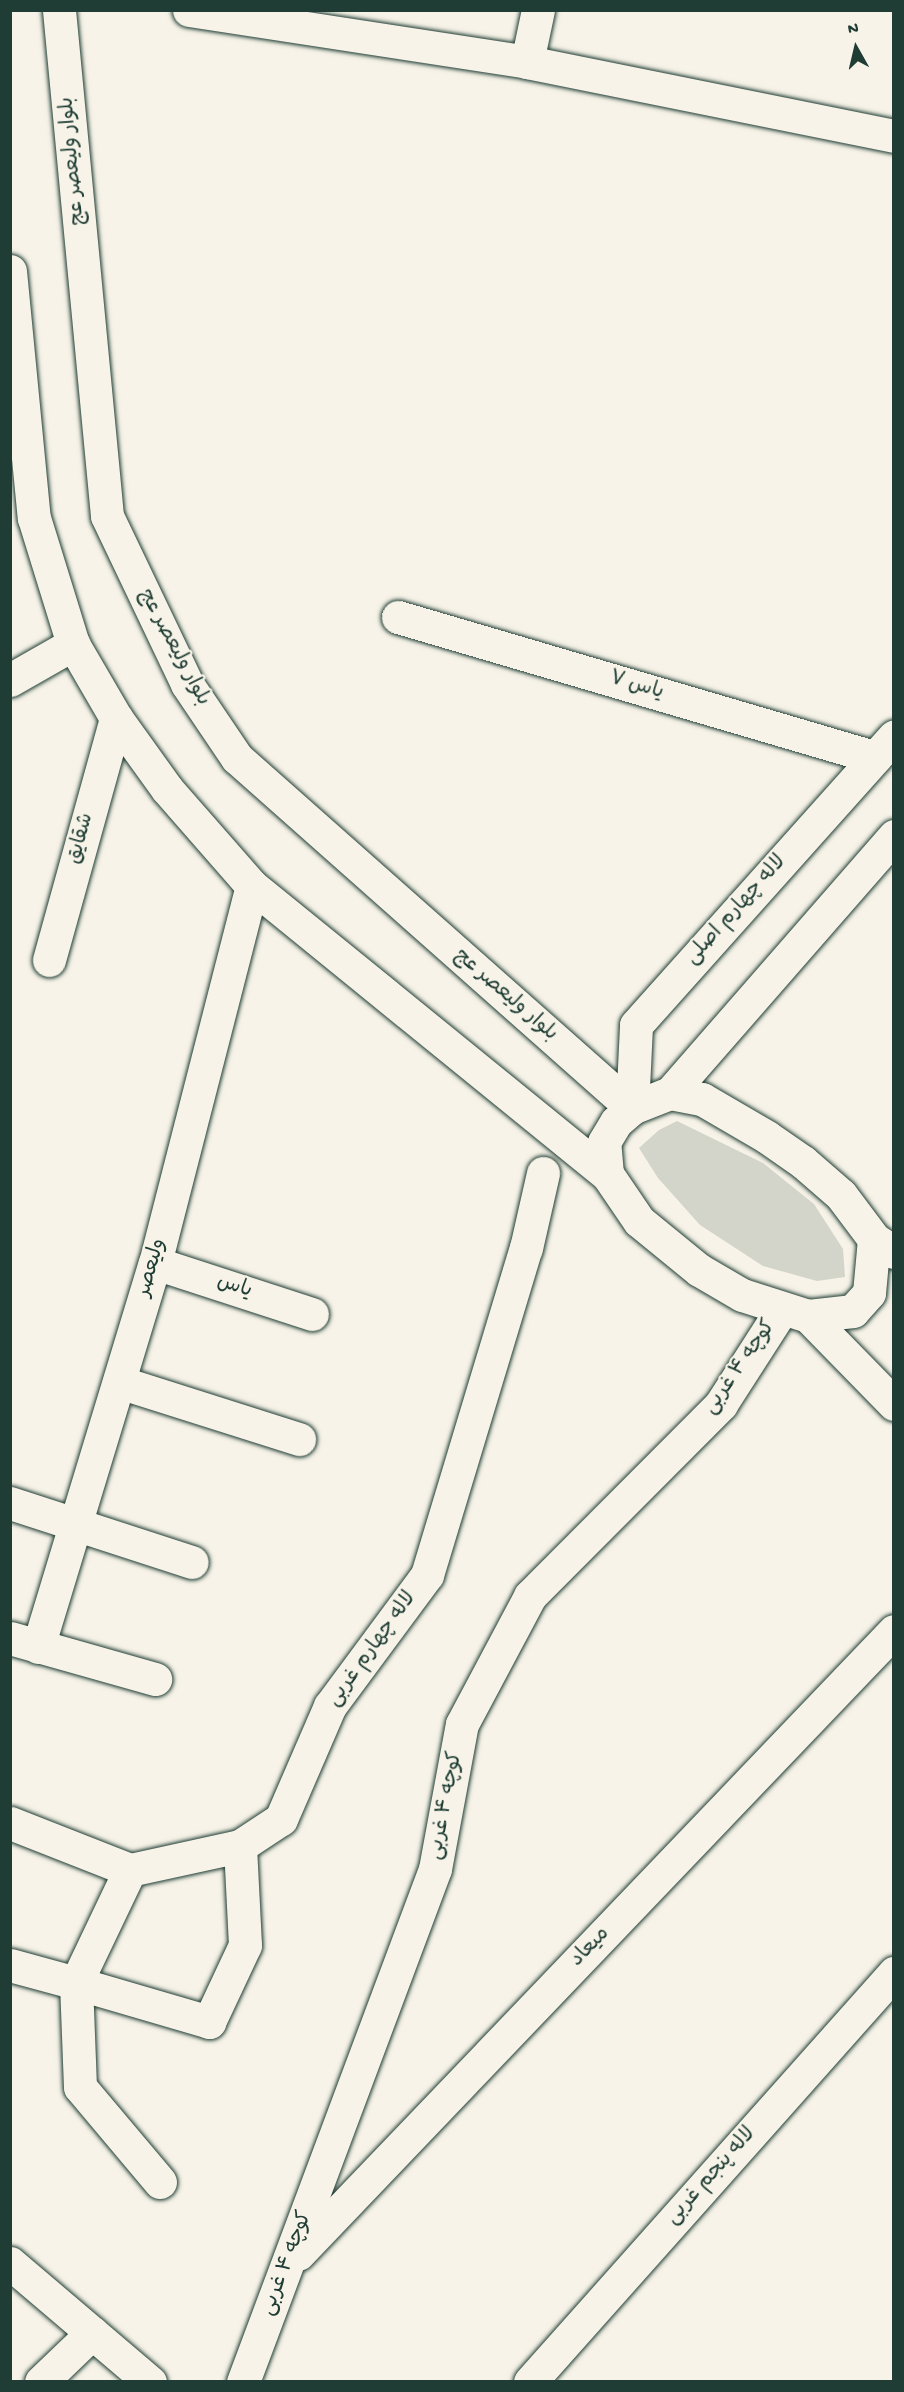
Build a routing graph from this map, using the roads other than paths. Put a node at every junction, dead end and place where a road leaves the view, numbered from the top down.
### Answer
1 (59, 10) edge
2 (189, 10) edge
3 (538, 10) edge
4 (527, 62) junction
5 (894, 136) edge
6 (10, 271) edge
7 (398, 617) dead end
8 (73, 644) junction
9 (10, 680) edge
10 (116, 718) junction
11 (884, 747) edge
12 (894, 836) edge
13 (252, 886) junction
14 (49, 960) dead end
15 (670, 1094) junction
16 (632, 1108) junction
17 (543, 1173) dead end
18 (607, 1174) junction
19 (884, 1246) edge
20 (155, 1263) junction
21 (795, 1313) junction
22 (312, 1314) dead end
23 (119, 1382) junction
24 (894, 1404) edge
25 (299, 1439) dead end
26 (10, 1503) edge
27 (75, 1526) junction
28 (192, 1562) dead end
29 (894, 1630) edge
30 (24, 1642) edge
31 (155, 1679) dead end
32 (10, 1823) edge
33 (240, 1846) junction
34 (130, 1870) junction
35 (10, 1965) edge
36 (894, 1972) edge
37 (76, 1983) junction
38 (160, 2182) dead end
39 (10, 2263) edge
40 (288, 2265) junction
41 (92, 2333) junction
42 (41, 2382) edge
43 (150, 2382) edge
44 (243, 2382) edge
45 (530, 2382) edge

1 - 16 street, بلوار ولیعصر عج
2 - 4 street
3 - 4 street
4 - 5 street
6 - 8 street
7 - 11 street, یاس ۷
8 - 9 street
8 - 10 street
10 - 13 street
10 - 14 street, شقایق
11 - 16 street, لاله چهارم اصلی
12 - 15 street
13 - 18 street
13 - 20 street, ولیعصر
15 - 16 street
15 - 19 street
16 - 18 street
17 - 33 street, لاله چهارم غربی
18 - 21 street
19 - 21 street
20 - 22 street, یاس
20 - 23 street, ولیعصر
21 - 24 street
21 - 40 street, کوچه ۴ غربی
23 - 25 street
23 - 27 street, ولیعصر
26 - 27 street
27 - 28 street
27 - 30 street, ولیعصر
29 - 40 street, میعاد
30 - 31 street
32 - 34 street
33 - 34 street, لاله چهارم غربی
33 - 37 street
34 - 37 street
35 - 37 street
36 - 45 street, لاله پنجم غربی
37 - 38 street
39 - 41 street
40 - 44 street, کوچه ۴ غربی
41 - 42 street
41 - 43 street

